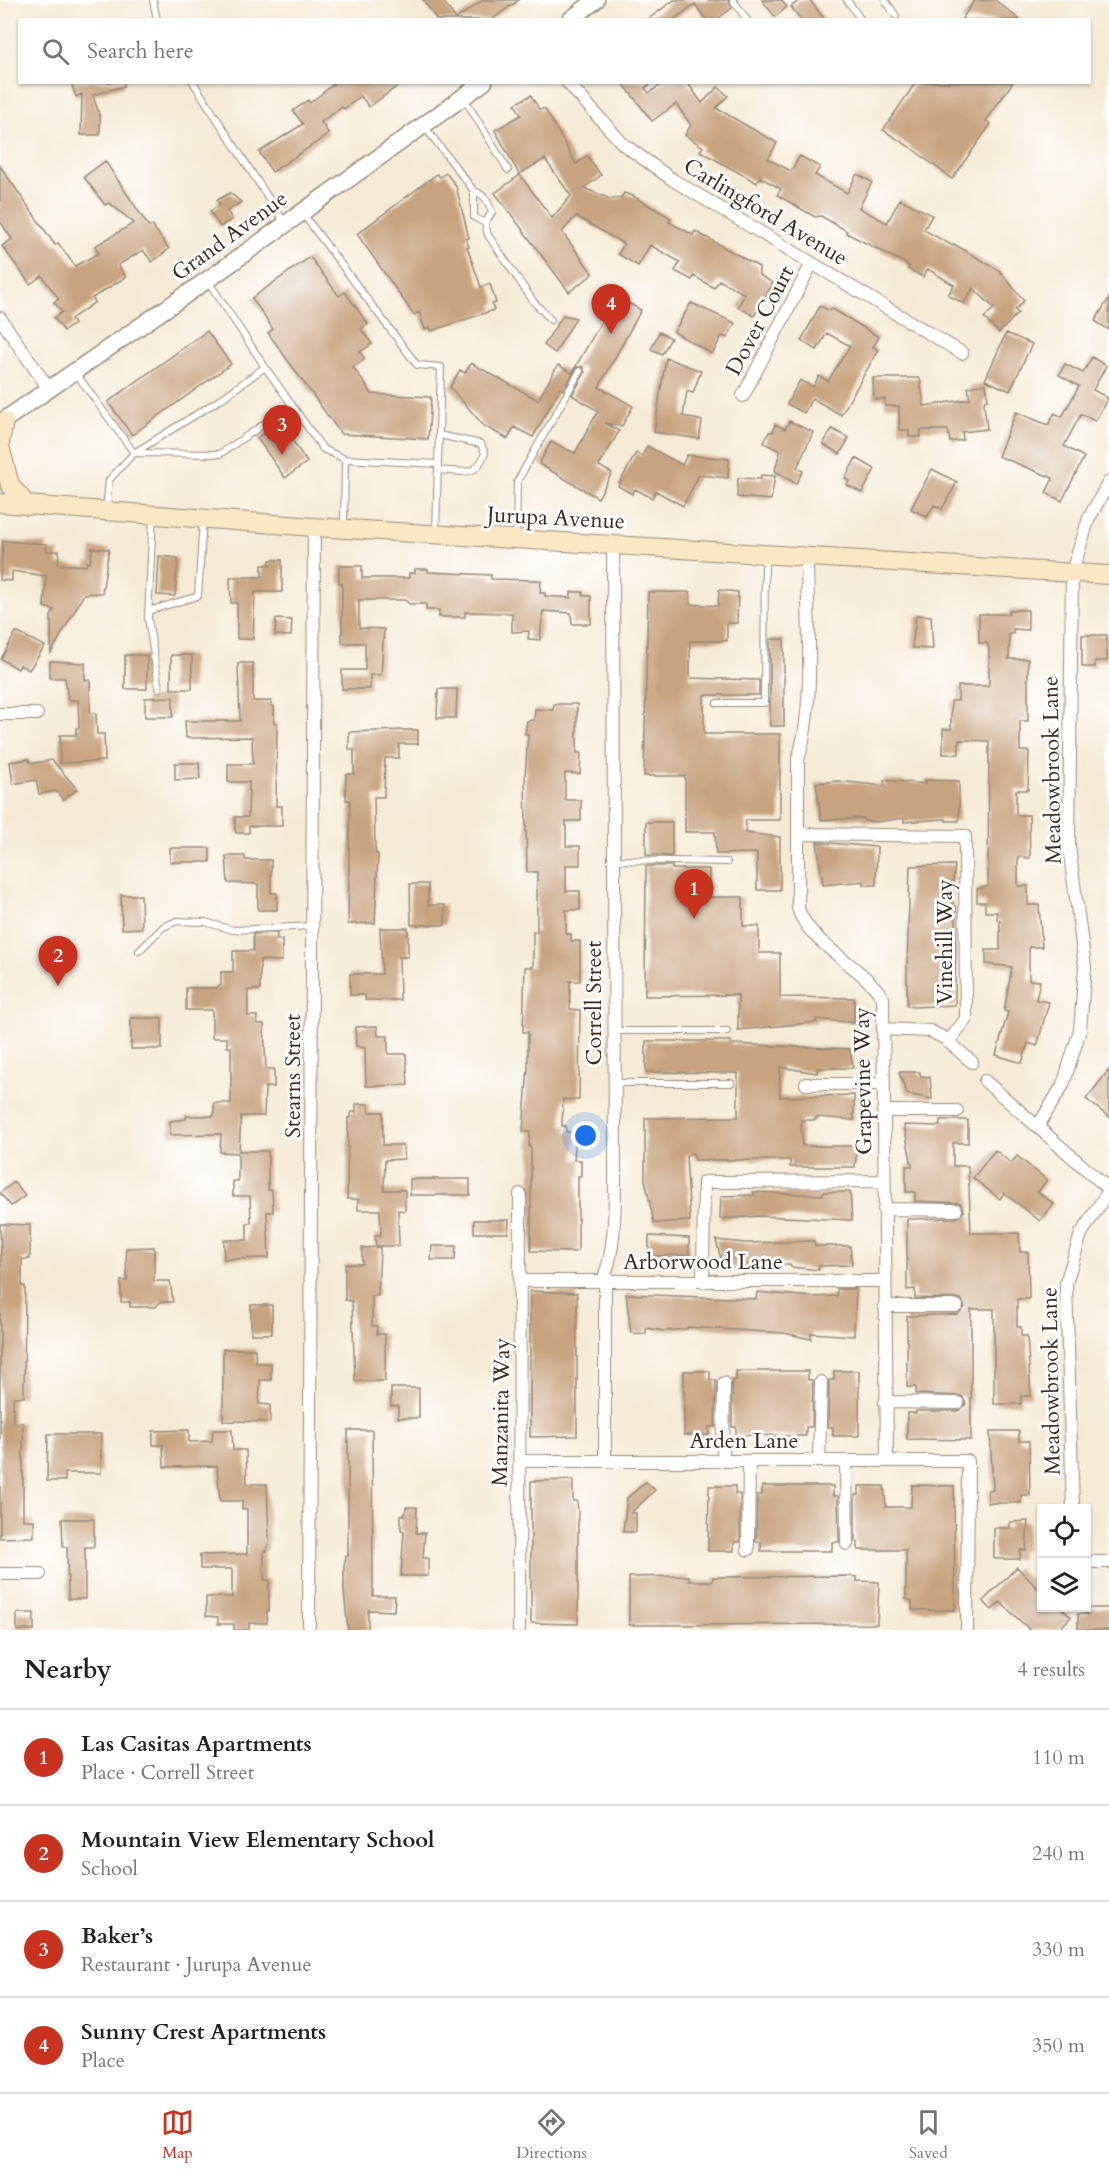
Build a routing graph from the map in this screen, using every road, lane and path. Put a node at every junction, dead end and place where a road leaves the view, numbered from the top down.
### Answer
1 (153, 0) edge
2 (596, 0) edge
3 (733, 0) edge
4 (848, 0) edge
5 (885, 0) edge
6 (896, 16) dead end
7 (157, 18) edge
8 (573, 18) edge
9 (746, 18) edge
10 (860, 18) edge
11 (194, 84) edge
12 (481, 84) edge
13 (569, 84) edge
14 (464, 97) junction
15 (423, 126) junction
16 (508, 170) dead end
17 (474, 191) junction
18 (301, 211) junction
19 (285, 223) junction
20 (485, 223) junction
21 (812, 263) junction
22 (207, 280) junction
23 (0, 318) edge
24 (551, 320) dead end
25 (962, 353) dead end
26 (265, 367) junction
27 (75, 371) junction
28 (580, 371) dead end
29 (50, 389) junction
30 (743, 396) dead end
31 (292, 405) junction
32 (2, 422) edge
33 (439, 435) junction
34 (0, 445) edge
35 (134, 453) junction
36 (345, 459) junction
37 (438, 467) junction
38 (1109, 482) edge
39 (0, 503) edge
40 (28, 506) junction
41 (106, 512) junction
42 (153, 515) junction
43 (203, 519) junction
44 (314, 527) junction
45 (344, 528) junction
46 (436, 534) junction
47 (516, 538) junction
48 (613, 544) junction
49 (765, 554) junction
50 (807, 557) junction
51 (1072, 572) junction
52 (1109, 575) edge
53 (148, 612) junction
54 (159, 688) dead end
55 (717, 703) dead end
56 (0, 714) edge
57 (37, 714) dead end
58 (798, 834) junction
59 (614, 860) junction
60 (727, 862) dead end
61 (314, 926) junction
62 (138, 951) dead end
63 (883, 1029) junction
64 (615, 1031) junction
65 (727, 1031) dead end
66 (948, 1042) junction
67 (972, 1062) dead end
68 (986, 1081) dead end
69 (615, 1083) junction
70 (731, 1083) dead end
71 (806, 1084) dead end
72 (883, 1084) junction
73 (883, 1111) junction
74 (957, 1111) dead end
75 (1038, 1126) junction
76 (884, 1181) junction
77 (1109, 1190) edge
78 (520, 1194) dead end
79 (884, 1209) junction
80 (956, 1210) dead end
81 (522, 1281) junction
82 (884, 1281) junction
83 (605, 1282) junction
84 (703, 1282) junction
85 (884, 1306) junction
86 (957, 1306) dead end
87 (821, 1382) dead end
88 (724, 1383) dead end
89 (885, 1402) junction
90 (958, 1403) dead end
91 (520, 1461) junction
92 (605, 1461) junction
93 (723, 1461) junction
94 (749, 1461) junction
95 (819, 1461) junction
96 (846, 1461) junction
97 (886, 1461) junction
98 (1073, 1504) edge
99 (847, 1544) dead end
100 (748, 1550) dead end
101 (1091, 1562) edge
102 (1109, 1562) edge
103 (0, 1574) edge
104 (40, 1574) dead end
105 (309, 1625) dead end
106 (519, 1630) edge
107 (967, 1630) edge

1 - 7 lane
2 - 8 street
3 - 9 lane
4 - 10 lane
5 - 6 lane
11 - 19 lane
12 - 14 street, Grand Avenue
13 - 21 street, Carlingford Avenue
14 - 15 street, Grand Avenue
14 - 16 lane
15 - 17 lane
15 - 18 street, Grand Avenue
17 - 20 lane
17 - 20 lane
18 - 19 street, Grand Avenue
18 - 33 lane
19 - 22 street, Grand Avenue
20 - 24 lane
21 - 25 street, Carlingford Avenue
21 - 30 street, Dover Court
22 - 26 lane
22 - 27 street, Grand Avenue
23 - 29 street
26 - 31 lane
26 - 35 lane
27 - 29 street, Grand Avenue
27 - 35 lane
28 - 47 lane
29 - 32 street, Grand Avenue
31 - 35 lane
31 - 36 lane
32 - 34 main road
33 - 37 lane
33 - 37 lane
34 - 40 main road
35 - 41 lane
36 - 37 lane
36 - 45 lane
37 - 46 lane
38 - 51 street, Meadowbrook Lane
39 - 40 main road, Jurupa Avenue
40 - 41 main road, Jurupa Avenue
41 - 42 main road, Jurupa Avenue
42 - 43 main road, Jurupa Avenue
42 - 53 lane
43 - 44 main road, Jurupa Avenue
43 - 53 lane
44 - 45 main road, Jurupa Avenue
44 - 61 street, Stearns Street
45 - 46 main road, Jurupa Avenue
46 - 47 main road, Jurupa Avenue
47 - 48 main road, Jurupa Avenue
48 - 49 main road, Jurupa Avenue
48 - 59 street, Correll Street
49 - 50 main road, Jurupa Avenue
49 - 55 lane
50 - 51 main road, Jurupa Avenue
50 - 58 street, Grapevine Way
51 - 52 main road, Jurupa Avenue
51 - 75 street, Meadowbrook Lane
53 - 54 lane
56 - 57 street
58 - 63 street, Grapevine Way
58 - 66 street, Vinehill Way
59 - 60 lane
59 - 64 street, Correll Street
61 - 62 lane
61 - 105 street, Stearns Street
63 - 66 street
63 - 72 street, Grapevine Way
64 - 65 lane
64 - 69 street, Correll Street
66 - 67 street
68 - 75 street
69 - 70 lane
69 - 83 street, Correll Street
71 - 72 street
72 - 73 street, Grapevine Way
73 - 74 street
73 - 76 street, Grapevine Way
75 - 77 street
76 - 79 street, Grapevine Way
76 - 84 street
77 - 98 street, Meadowbrook Lane
78 - 81 street, Manzanita Way
79 - 80 street
79 - 82 street, Grapevine Way
81 - 83 street, Arborwood Lane
81 - 91 street, Manzanita Way
82 - 84 street, Arborwood Lane
82 - 85 street, Grapevine Way
83 - 84 street, Arborwood Lane
83 - 92 street, Correll Street
85 - 86 street
85 - 89 street, Grapevine Way
87 - 95 street
88 - 93 street
89 - 90 street
89 - 97 street, Grapevine Way
91 - 92 street, Arden Lane
91 - 106 street, Manzanita Way
92 - 93 street, Arden Lane
93 - 94 street, Arden Lane
94 - 95 street, Arden Lane
94 - 100 street
95 - 96 street, Arden Lane
96 - 97 street, Arden Lane
96 - 99 street
97 - 107 street, Arden Lane
101 - 102 street
103 - 104 street

